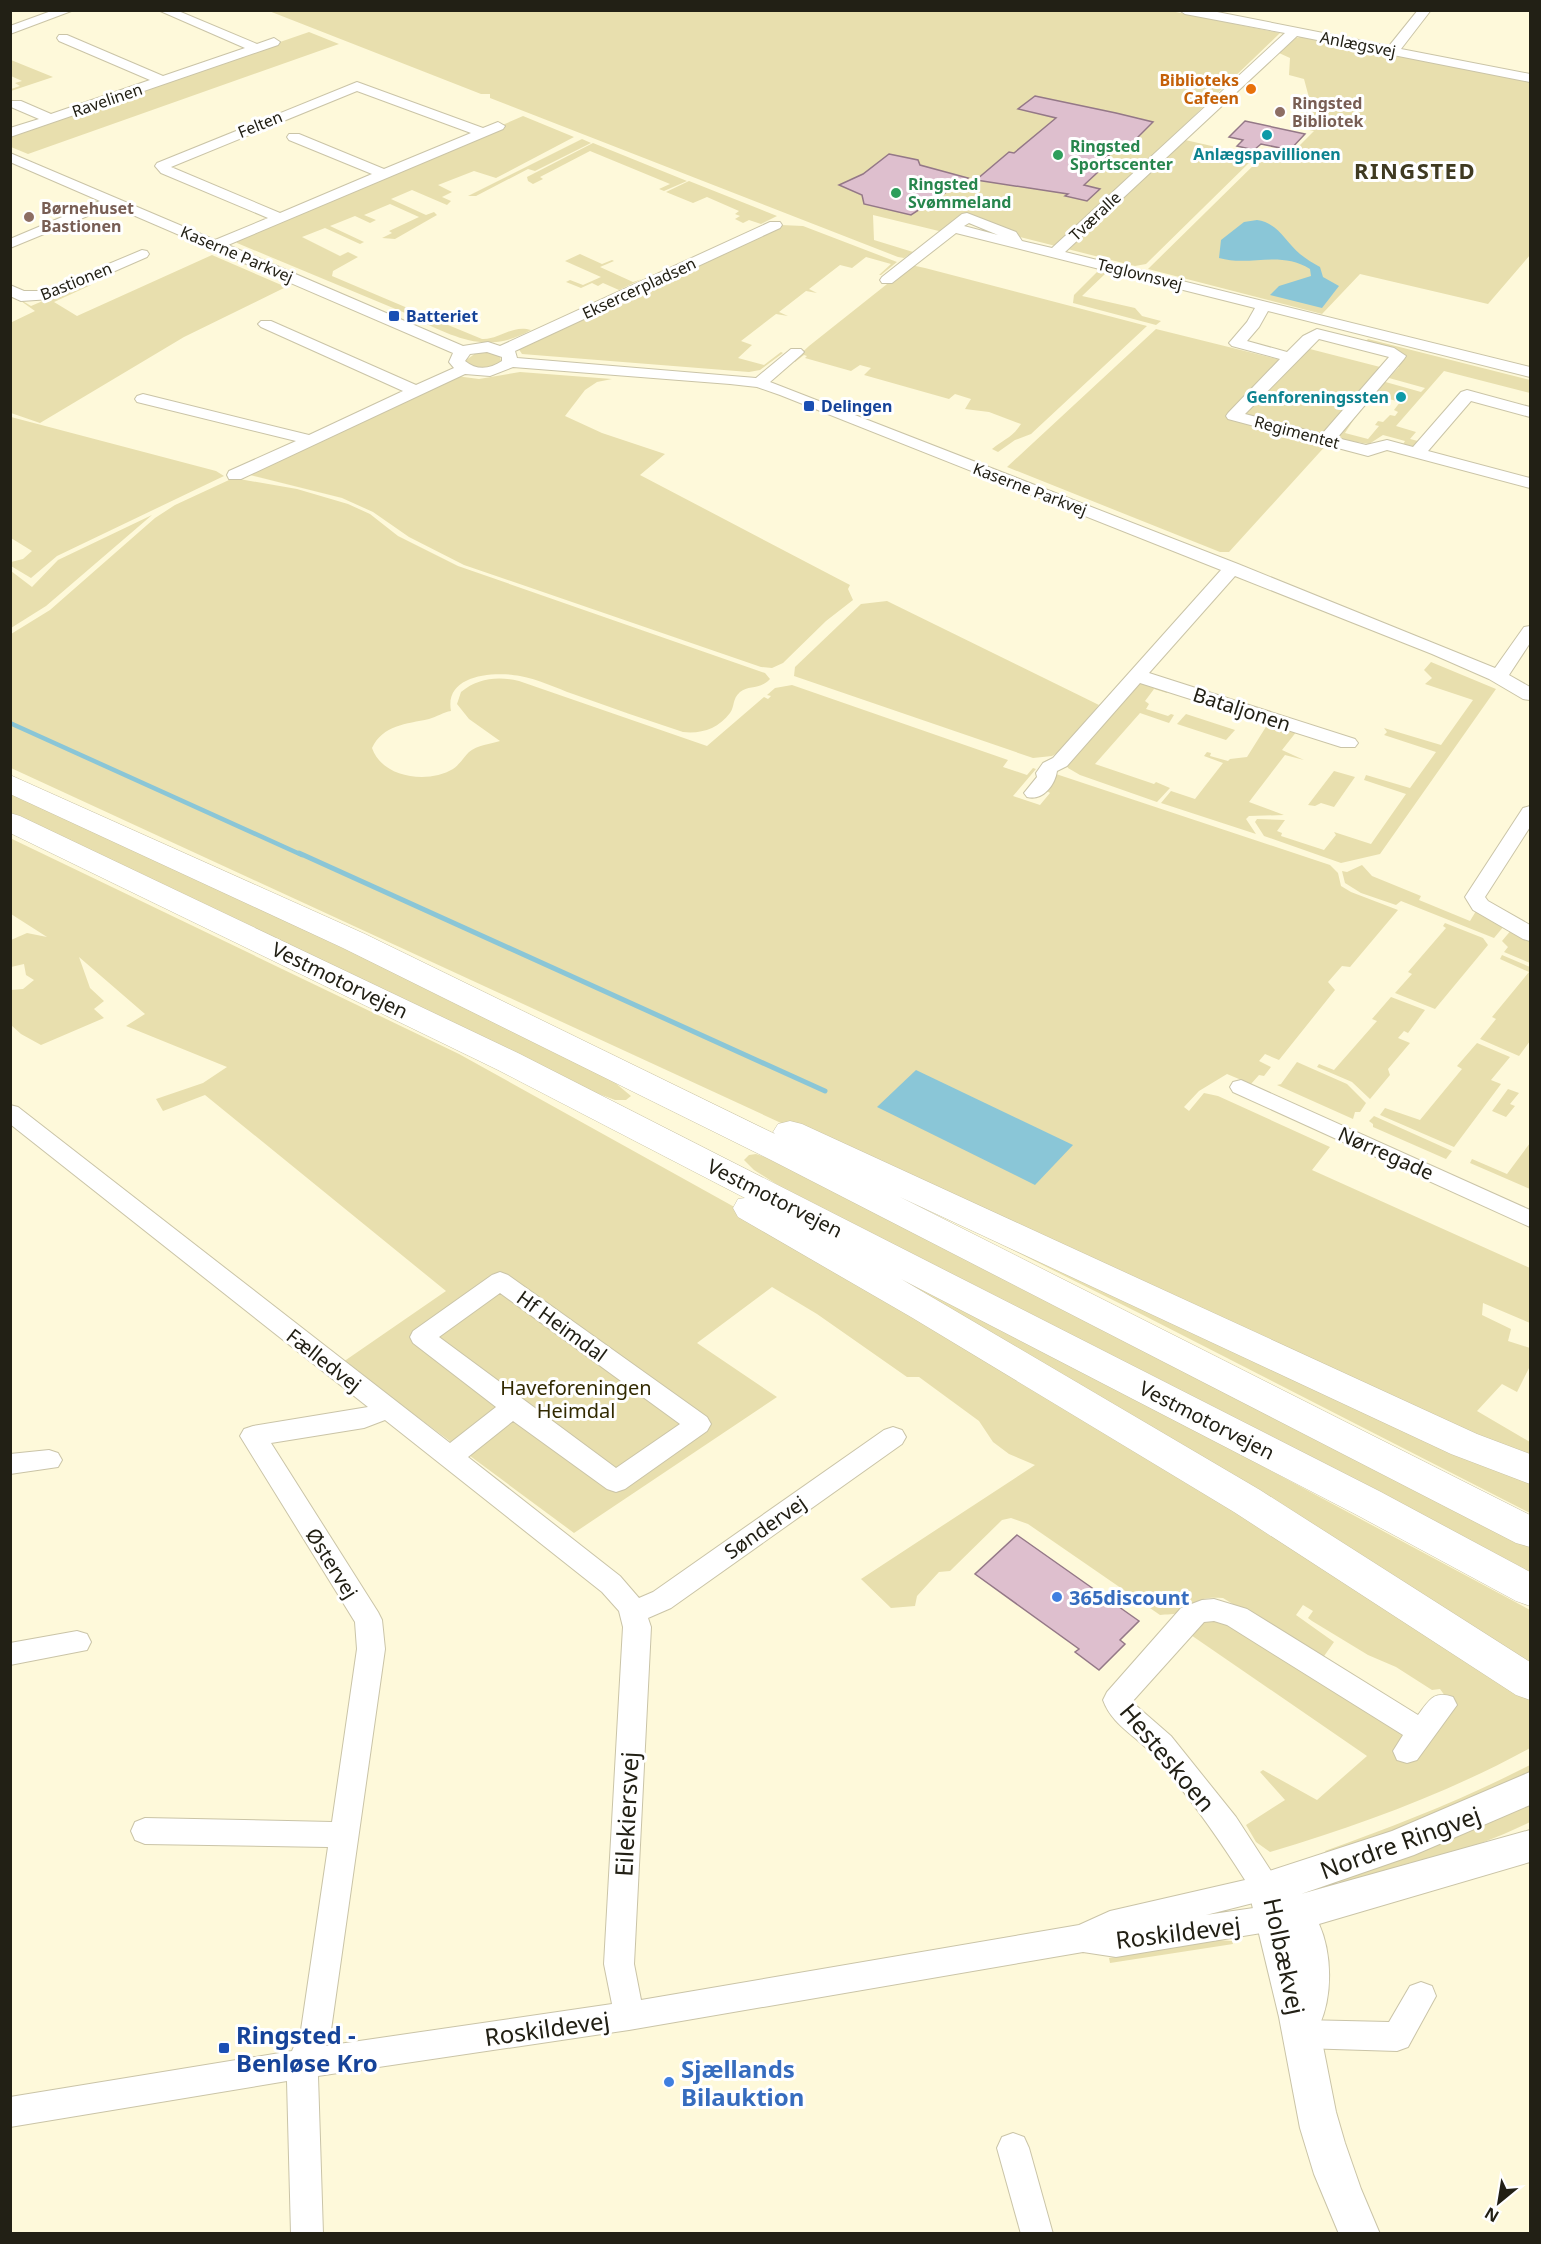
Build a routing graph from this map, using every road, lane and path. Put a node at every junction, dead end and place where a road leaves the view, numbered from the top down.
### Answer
1 (68, 10) edge
2 (164, 10) edge
3 (1185, 10) edge
4 (1256, 10) edge
5 (1425, 10) edge
6 (1245, 22) junction
7 (10, 30) edge
8 (1294, 32) junction
9 (63, 38) dead end
10 (274, 42) dead end
11 (257, 48) junction
12 (1392, 51) junction
13 (1530, 78) edge
14 (163, 81) junction
15 (16, 104) dead end
16 (51, 119) junction
17 (498, 126) dead end
18 (482, 132) junction
19 (10, 133) edge
20 (294, 137) dead end
21 (10, 157) edge
22 (384, 174) junction
23 (112, 201) junction
24 (281, 218) junction
25 (775, 225) dead end
26 (10, 244) edge
27 (216, 245) junction
28 (1055, 253) junction
29 (142, 254) dead end
30 (887, 280) dead end
31 (10, 289) edge
32 (1263, 305) junction
33 (266, 324) dead end
34 (1363, 337) junction
35 (796, 352) dead end
36 (507, 356) junction
37 (1290, 357) junction
38 (463, 360) junction
39 (1530, 372) edge
40 (759, 383) junction
41 (415, 391) junction
42 (143, 399) dead end
43 (1530, 412) edge
44 (1326, 440) junction
45 (308, 441) junction
46 (1417, 453) junction
47 (235, 475) dead end
48 (1530, 483) edge
49 (1232, 568) junction
50 (1530, 631) edge
51 (1135, 675) junction
52 (1496, 675) junction
53 (1530, 695) edge
54 (1348, 743) dead end
55 (10, 783) edge
56 (1034, 793) dead end
57 (1530, 812) edge
58 (10, 822) edge
59 (1530, 934) edge
60 (354, 941) junction
61 (509, 1062) junction
62 (1241, 1087) dead end
63 (10, 1112) edge
64 (1530, 1219) edge
65 (513, 1407) junction
66 (384, 1408) junction
67 (893, 1437) dead end
68 (449, 1458) junction
69 (49, 1460) dead end
70 (10, 1464) edge
71 (1530, 1469) edge
72 (1530, 1532) edge
73 (1530, 1590) edge
74 (635, 1612) junction
75 (77, 1642) dead end
76 (10, 1653) edge
77 (1530, 1683) edge
78 (1443, 1705) dead end
79 (1530, 1788) edge
80 (145, 1831) dead end
81 (344, 1835) junction
82 (1530, 1846) edge
83 (1278, 1906) junction
84 (1421, 1995) dead end
85 (629, 2016) junction
86 (1302, 2034) junction
87 (303, 2064) junction
88 (10, 2112) edge
89 (1013, 2148) dead end
90 (307, 2234) edge
91 (1037, 2234) edge
92 (1360, 2234) edge

1 - 7 street
2 - 11 street
3 - 6 street, Anlægsvej
4 - 6 street
5 - 12 street
6 - 8 street, Anlægsvej
8 - 12 street, Anlægsvej
8 - 28 street, Tværalle
9 - 14 street, Ravelinen
10 - 11 street, Ravelinen
11 - 14 street, Ravelinen
12 - 13 street, Anlægsvej
14 - 16 street, Ravelinen
15 - 16 street, Ravelinen
16 - 19 street, Ravelinen
17 - 18 street
18 - 22 street
18 - 24 street, Felten
20 - 22 street, Felten
21 - 23 street, Kaserne Parkvej
22 - 24 street
23 - 26 street
23 - 27 street, Kaserne Parkvej
24 - 27 street
25 - 36 street, Eksercerpladsen
27 - 38 street, Kaserne Parkvej
28 - 30 street, Teglovnsvej
28 - 32 street, Teglovnsvej
29 - 31 street, Bastionen
32 - 34 street, Teglovnsvej
32 - 37 street
33 - 41 street
34 - 37 street, Teglovnsvej
34 - 39 street, Teglovnsvej
34 - 44 street, Teglovnsvej
35 - 40 street
36 - 38 street, Kaserne Parkvej
36 - 38 street, Eksercerpladsen
36 - 40 street, Kaserne Parkvej
37 - 44 street, Regimentet
38 - 41 street
40 - 49 street, Kaserne Parkvej
41 - 45 street
42 - 45 street
43 - 46 street
44 - 46 street, Regimentet
45 - 47 street
46 - 48 street
49 - 51 street
49 - 52 street, Kaserne Parkvej
50 - 52 street
51 - 54 street, Bataljonen
51 - 56 street
52 - 53 street, Kaserne Parkvej
55 - 60 highway, Vestmotorvejen
57 - 59 street
58 - 61 highway, Vestmotorvejen
60 - 71 highway
60 - 72 highway, Vestmotorvejen
61 - 73 highway, Vestmotorvejen
61 - 77 highway
62 - 64 street, Nørregade
63 - 66 street, Fælledvej
65 - 65 street, Hf Heimdal
65 - 68 street
66 - 68 street, Fælledvej
66 - 81 street, Østervej
67 - 74 street, Søndervej
68 - 74 street, Fælledvej
69 - 70 street
74 - 85 street, Eilekiersvej
75 - 76 street
78 - 83 street, Hesteskoen
79 - 83 main road, Nordre Ringvej
80 - 81 street
81 - 87 street, Østervej
82 - 83 main road, Nordre Ringvej
83 - 85 street, Roskildevej
83 - 86 main road, Holbækvej
84 - 86 street, Holbækvej
85 - 87 street, Roskildevej
86 - 92 main road, Holbækvej
87 - 88 street, Roskildevej
87 - 90 street, Østervej
89 - 91 street

